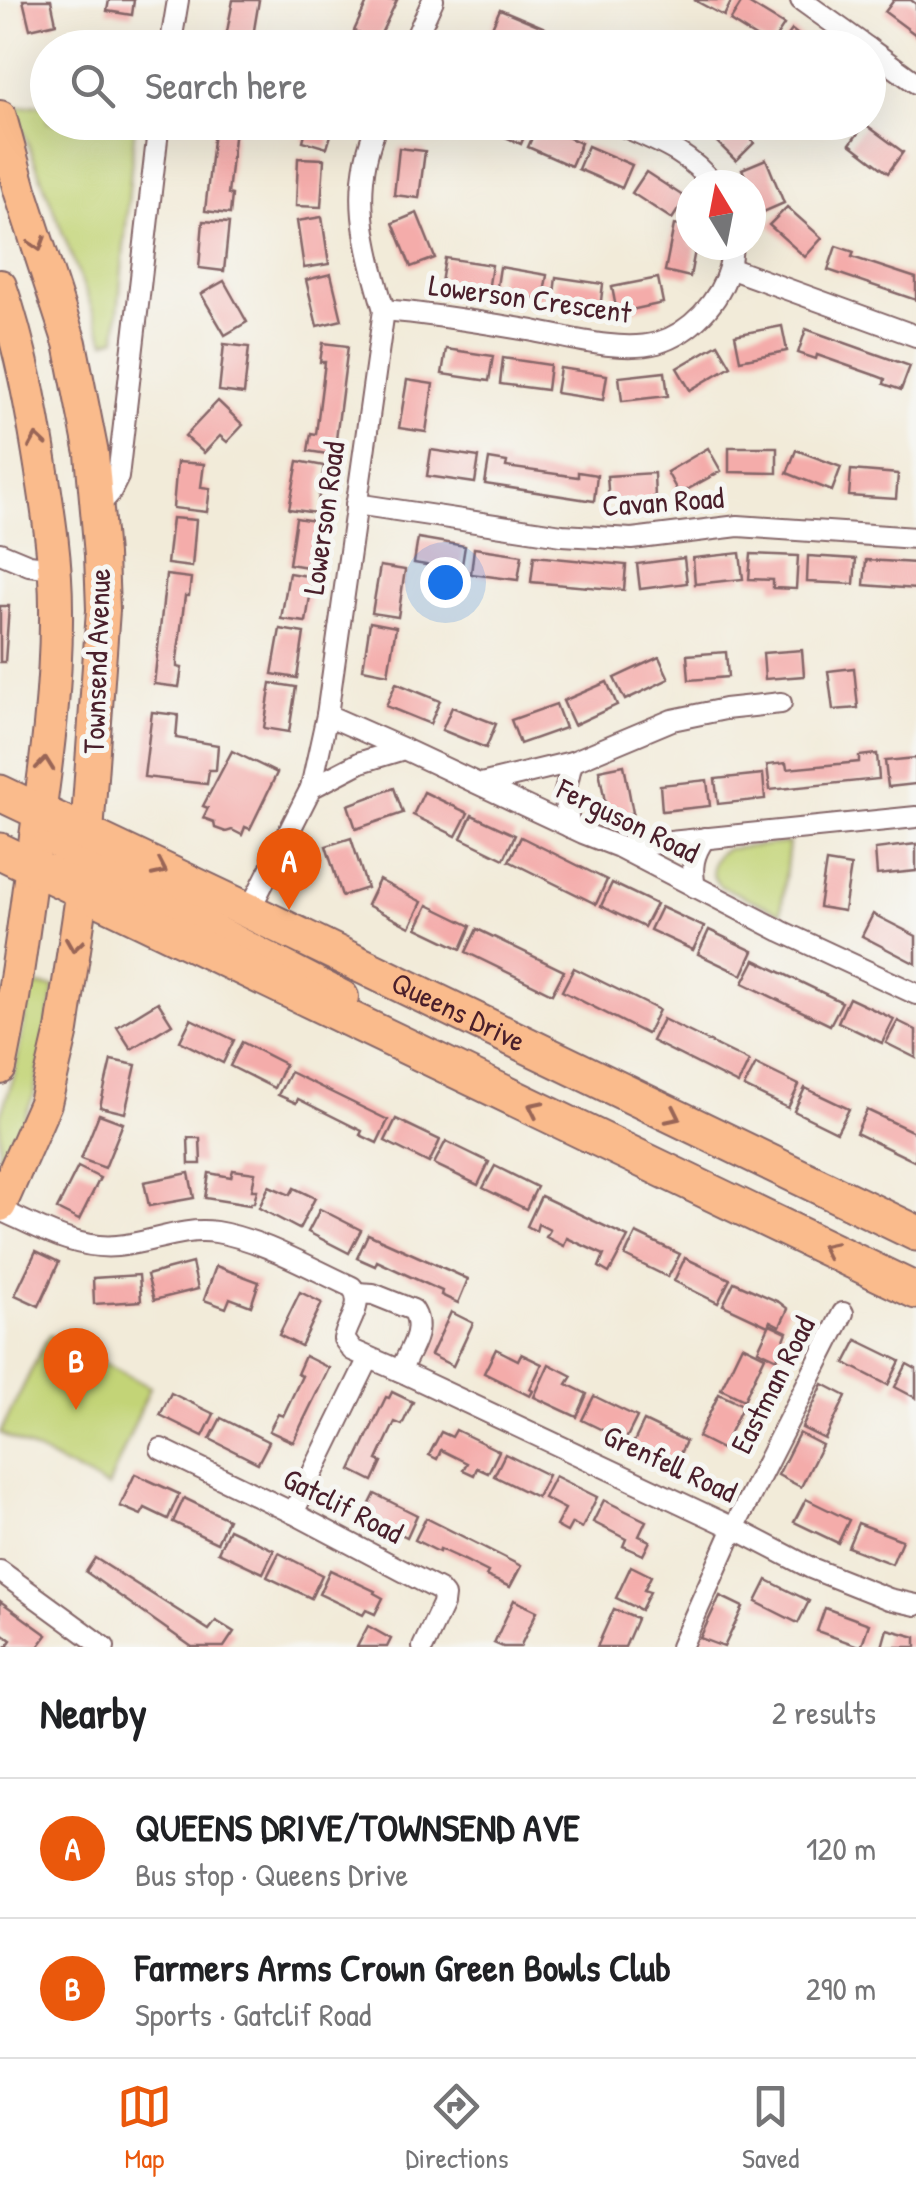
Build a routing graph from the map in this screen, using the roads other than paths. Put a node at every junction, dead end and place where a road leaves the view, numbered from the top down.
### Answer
1 (178, 0) edge
2 (433, 0) edge
3 (801, 0) edge
4 (173, 30) edge
5 (419, 30) edge
6 (843, 30) edge
7 (886, 61) edge
8 (916, 83) edge
9 (0, 117) edge
10 (158, 140) edge
11 (370, 140) edge
12 (654, 140) edge
13 (703, 170) edge
14 (730, 260) edge
15 (729, 268) junction
16 (0, 286) edge
17 (384, 310) junction
18 (916, 336) edge
19 (356, 504) junction
20 (97, 508) junction
21 (916, 538) edge
22 (0, 553) edge
23 (54, 568) junction
24 (781, 703) dead end
25 (327, 715) junction
26 (404, 748) junction
27 (572, 762) junction
28 (482, 784) junction
29 (311, 788) junction
30 (0, 793) edge
31 (40, 812) junction
32 (916, 817) edge
33 (570, 826) junction
34 (705, 838) junction
35 (620, 847) junction
36 (0, 851) edge
37 (85, 863) junction
38 (32, 867) junction
39 (696, 887) junction
40 (248, 910) junction
41 (916, 994) edge
42 (0, 1068) edge
43 (0, 1208) edge
44 (916, 1233) edge
45 (916, 1291) edge
46 (357, 1294) junction
47 (842, 1313) dead end
48 (369, 1358) junction
49 (400, 1370) junction
50 (161, 1449) dead end
51 (294, 1513) junction
52 (734, 1528) junction
53 (0, 1571) edge
54 (916, 1606) edge
55 (104, 1647) edge
56 (423, 1647) edge
57 (680, 1647) edge

1 - 4 street
2 - 5 street
3 - 6 street
7 - 8 street
9 -> 20 main road, Townsend Avenue
10 - 20 street
11 - 17 street, Lowerson Road
12 - 13 street
14 - 15 street, Lowerson Crescent
15 - 17 street, Lowerson Crescent
15 - 18 street
23 -> 16 main road, Townsend Avenue
17 - 19 street, Lowerson Road
19 - 21 street, Cavan Road
19 - 25 street, Lowerson Road
20 - 37 main road, Townsend Avenue
22 - 23 street
31 -> 23 main road, Townsend Avenue
24 - 27 street
25 - 26 street, Ferguson Road
25 - 29 street, Lowerson Road
26 - 28 street, Ferguson Road
26 - 29 street
27 - 28 street
27 - 33 street
28 - 33 street, Ferguson Road
29 - 40 street, Lowerson Road
30 - 31 highway, Queens Drive
31 - 37 highway, Queens Drive
31 - 38 main road, Townsend Avenue
32 - 34 street
33 - 35 street, Ferguson Road
34 - 35 street
34 - 39 street
35 - 39 street, Ferguson Road
36 - 38 highway, Queens Drive
37 - 38 highway, Queens Drive
37 -> 40 highway, Queens Drive
37 -> 43 main road, Townsend Avenue
45 -> 37 highway, Queens Drive
38 - 42 main road, Townsend Avenue
39 - 41 street, Ferguson Road
40 -> 44 highway, Queens Drive
43 - 46 street
46 - 48 street
46 - 49 street
47 - 52 street, Eastman Road
48 - 49 street, Grenfell Road
48 - 51 street
49 - 52 street, Grenfell Road
50 - 51 street, Gatclif Road
51 - 56 street, Gatclif Road
52 - 54 street, Grenfell Road
52 - 57 street, Eastman Road
53 - 55 street

